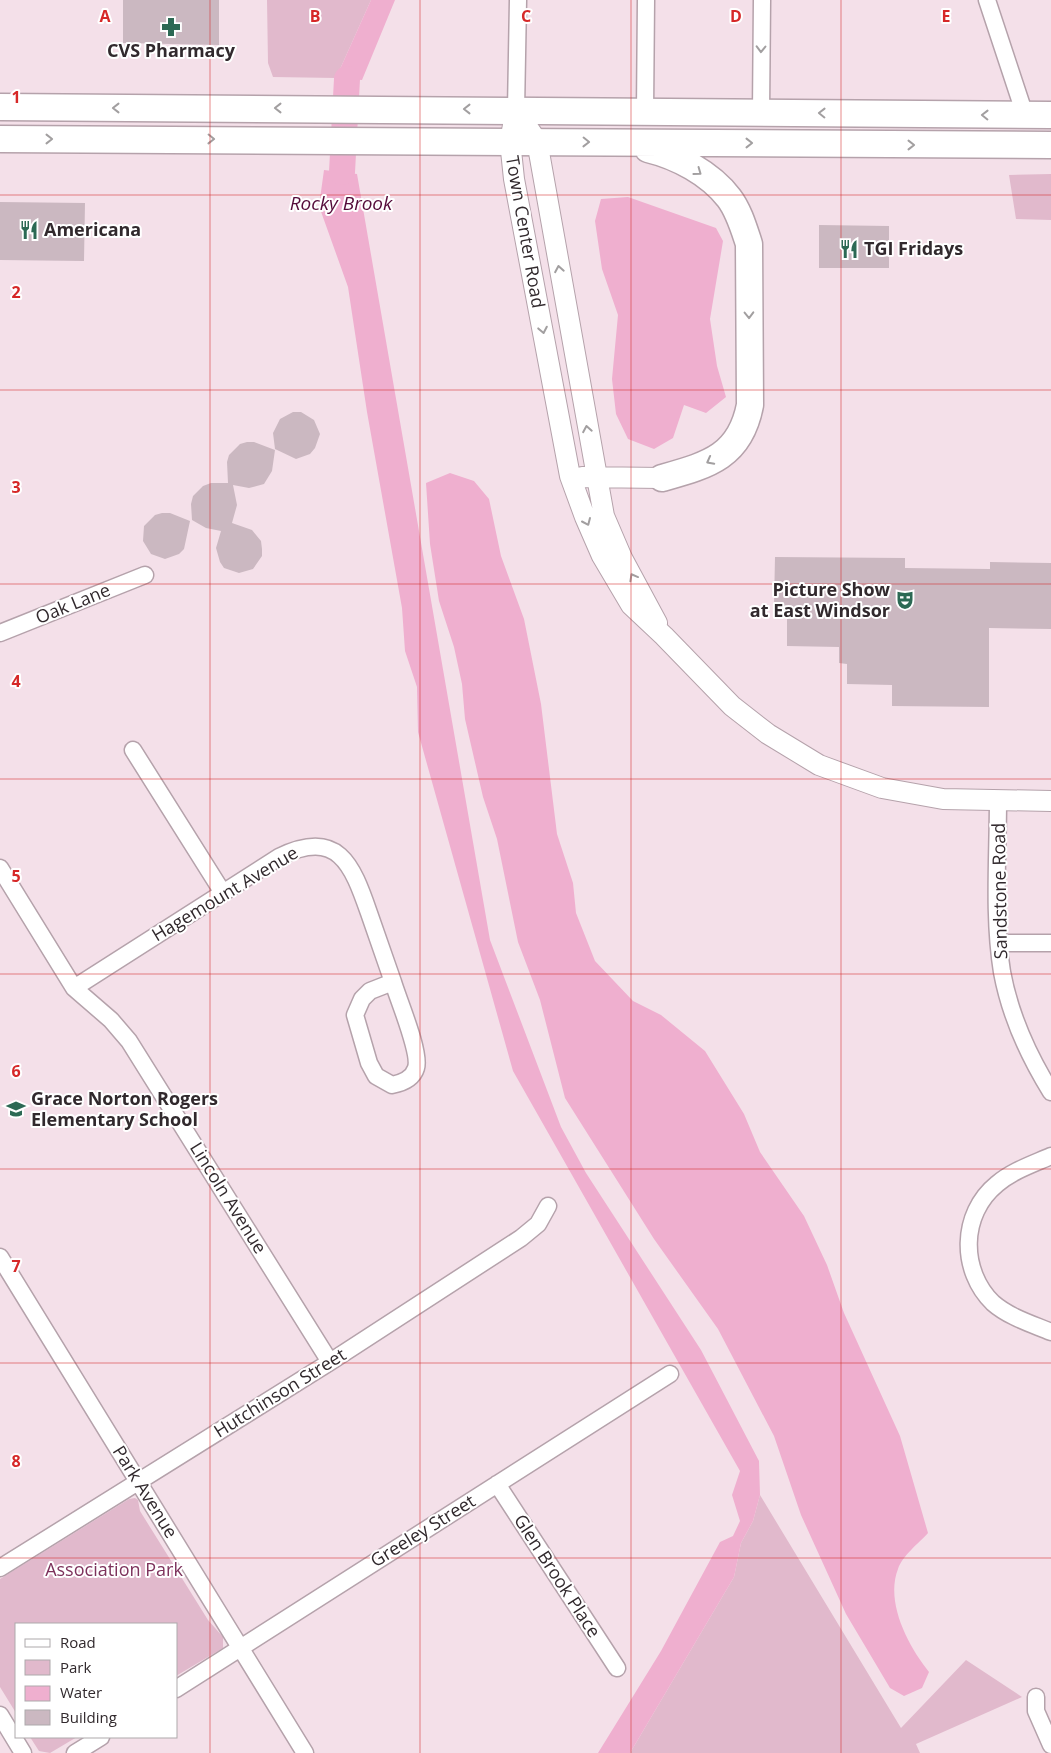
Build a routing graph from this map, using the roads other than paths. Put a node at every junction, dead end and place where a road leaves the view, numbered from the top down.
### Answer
1 (518, 0) edge
2 (646, 0) edge
3 (762, 0) edge
4 (988, 0) edge
5 (0, 107) edge
6 (516, 110) junction
7 (645, 111) junction
8 (761, 112) junction
9 (1025, 115) junction
10 (1051, 115) edge
11 (0, 139) edge
12 (510, 141) junction
13 (537, 141) junction
14 (620, 143) junction
15 (1051, 145) edge
16 (570, 476) junction
17 (596, 477) junction
18 (662, 478) joint
19 (145, 575) dead end
20 (0, 633) edge
21 (664, 636) junction
22 (133, 750) dead end
23 (998, 800) junction
24 (1051, 801) edge
25 (0, 868) edge
26 (223, 892) junction
27 (999, 943) junction
28 (1051, 944) edge
29 (393, 982) junction
30 (74, 988) junction
31 (1051, 1092) edge
32 (1051, 1156) edge
33 (548, 1206) dead end
34 (0, 1257) edge
35 (1051, 1332) edge
36 (330, 1362) junction
37 (670, 1374) dead end
38 (139, 1481) junction
39 (497, 1484) junction
40 (0, 1568) edge
41 (241, 1648) junction
42 (617, 1668) dead end
43 (178, 1688) edge
44 (1036, 1697) dead end
45 (0, 1715) edge
46 (98, 1738) edge
47 (1051, 1745) edge
48 (23, 1753) edge
49 (75, 1753) edge
50 (305, 1753) edge

1 - 6 street
2 - 7 street
3 -> 8 street
4 - 9 street
6 -> 5 highway
6 - 7 highway
6 - 12 street, Town Center Road
6 - 13 street, Town Center Road
7 - 8 highway
9 -> 8 highway
9 - 10 highway
11 -> 12 highway
12 - 13 highway
12 -> 16 street, Town Center Road
13 -> 14 highway
17 -> 13 street, Town Center Road
14 -> 15 highway
14 -> 18 highway
16 - 17 street
16 -> 21 street, Town Center Road
17 - 18 street
21 -> 17 street, Town Center Road
19 - 20 street, Oak Lane
21 - 23 street, Town Center Road
22 - 26 street
23 - 24 street, Town Center Road
23 - 27 street, Sandstone Road
25 - 30 street, Lincoln Avenue
26 - 29 street, Hagemount Avenue
26 - 30 street, Hagemount Avenue
27 - 28 street
27 - 31 street, Sandstone Road
29 - 29 street, Hagemount Avenue
30 - 36 street, Lincoln Avenue
32 - 35 street
33 - 36 street, Hutchinson Street
34 - 38 street, Park Avenue
36 - 38 street, Hutchinson Street
37 - 39 street, Greeley Street
38 - 40 street, Hutchinson Street
38 - 41 street, Park Avenue
39 - 41 street, Greeley Street
39 - 42 street, Glen Brook Place
41 - 43 street, Greeley Street
41 - 50 street, Park Avenue
44 - 47 street
45 - 48 street
46 - 49 street

